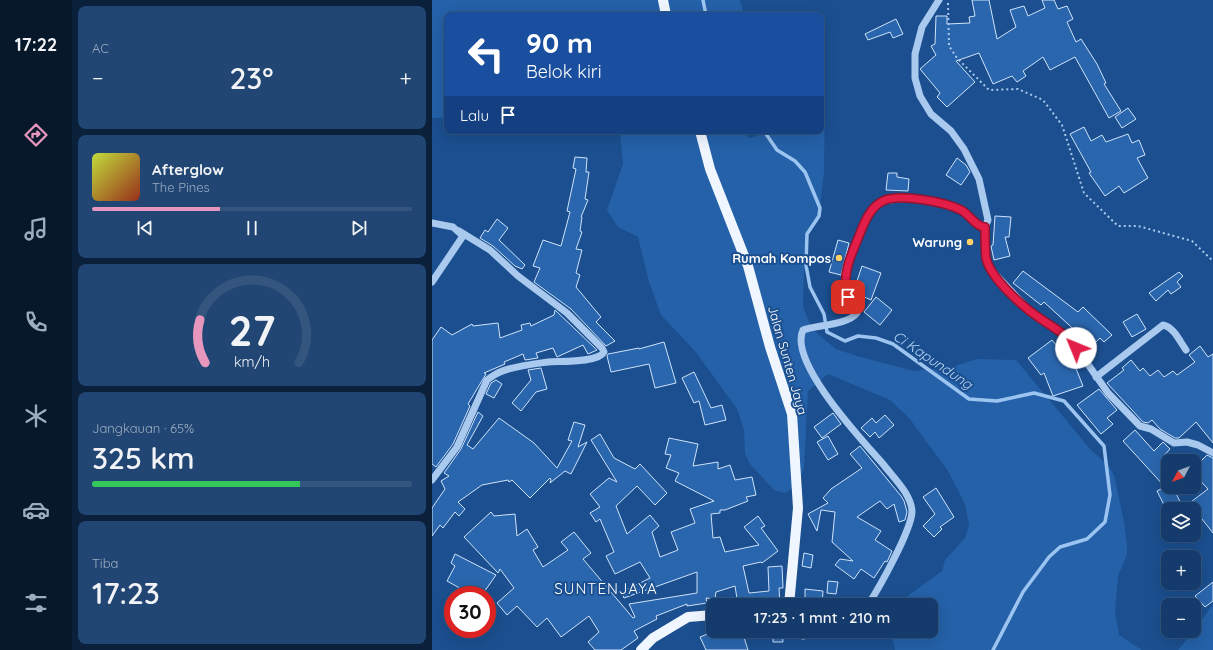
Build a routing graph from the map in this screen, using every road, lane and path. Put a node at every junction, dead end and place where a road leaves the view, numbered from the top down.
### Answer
1 (663, 0) edge
2 (939, 0) edge
3 (948, 0) edge
4 (665, 12) edge
5 (701, 134) edge
6 (432, 223) edge
7 (985, 227) junction
8 (459, 231) junction
9 (1213, 261) edge
10 (432, 282) edge
11 (1186, 350) dead end
12 (1096, 377) junction
13 (1213, 453) edge
14 (432, 480) edge
15 (789, 598) edge
16 (872, 598) edge
17 (706, 616) edge
18 (641, 650) edge

1 - 4 main road
2 - 7 street
3 - 9 path
5 - 15 main road, Jalan Sunten Jaya
6 - 8 street
7 - 12 street
7 - 16 street
8 - 10 street
8 - 14 street
11 - 12 street
12 - 13 street
17 - 18 main road

